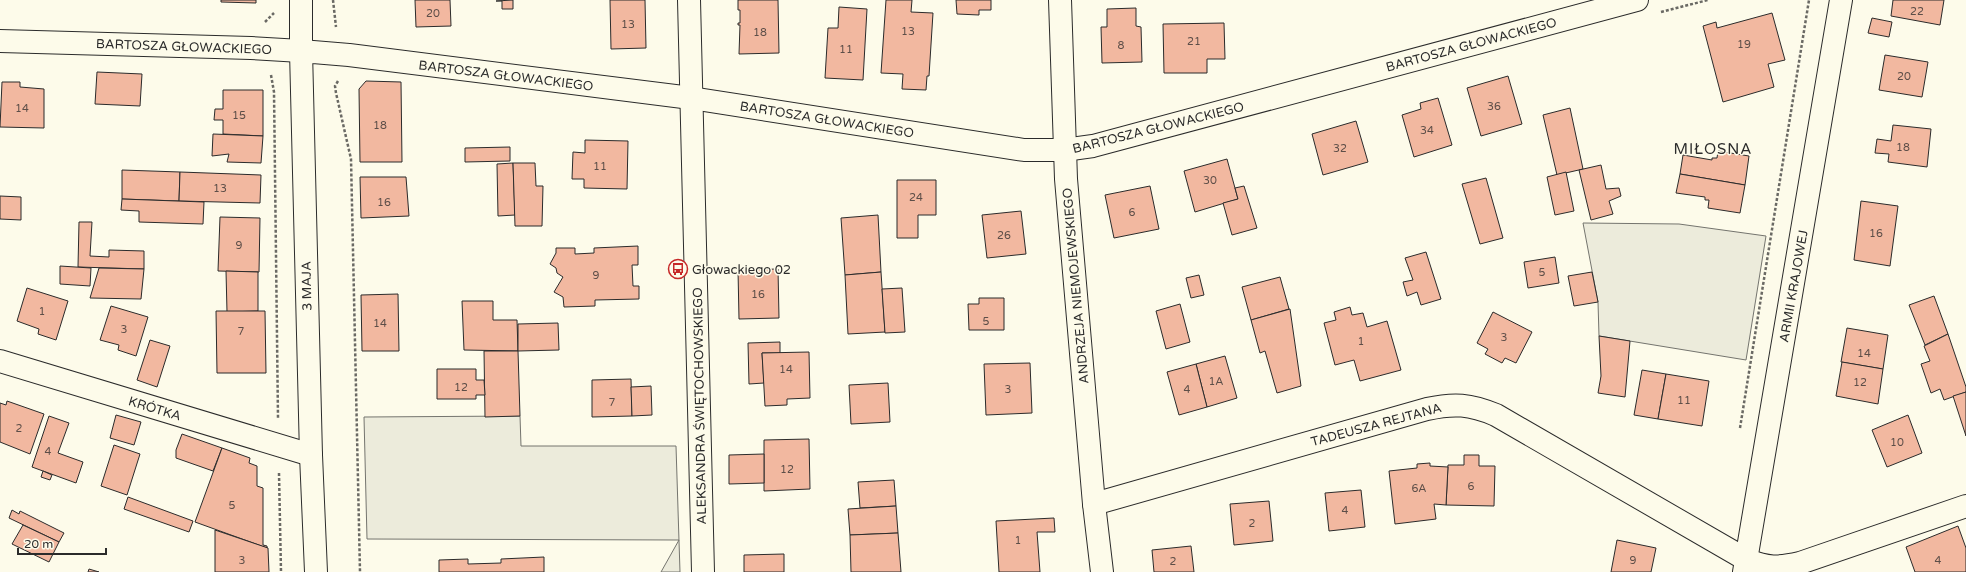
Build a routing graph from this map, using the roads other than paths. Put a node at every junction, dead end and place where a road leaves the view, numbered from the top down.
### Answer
1 (301, 0) edge
2 (689, 0) edge
3 (1060, 0) edge
4 (1637, 0) edge
5 (1841, 0) edge
6 (1609, 4) edge
7 (0, 41) edge
8 (301, 51) junction
9 (692, 98) junction
10 (1064, 150) junction
11 (0, 361) edge
12 (310, 455) junction
13 (1094, 504) junction
14 (1966, 506) edge
15 (1746, 566) edge
16 (316, 572) edge
17 (703, 572) edge
18 (1102, 572) edge

1 - 8 street, 3 MAJA
2 - 9 street, ALEKSANDRA ŚWIĘTOCHOWSKIEGO
3 - 10 street, ANDRZEJA NIEMOJEWSKIEGO
4 - 6 street, BARTOSZA GŁOWACKIEGO
5 - 15 street, ARMII KRAJOWEJ
6 - 10 street, BARTOSZA GŁOWACKIEGO
7 - 8 street, BARTOSZA GŁOWACKIEGO
8 - 9 street, BARTOSZA GŁOWACKIEGO
8 - 12 street, 3 MAJA
9 - 10 street, BARTOSZA GŁOWACKIEGO
9 - 17 street, ALEKSANDRA ŚWIĘTOCHOWSKIEGO
10 - 13 street, ANDRZEJA NIEMOJEWSKIEGO
11 - 12 street, KRÓTKA
12 - 16 street, 3 MAJA
13 - 15 street, TADEUSZA REJTANA
13 - 18 street, ANDRZEJA NIEMOJEWSKIEGO
14 - 15 street, TADEUSZA REJTANA

